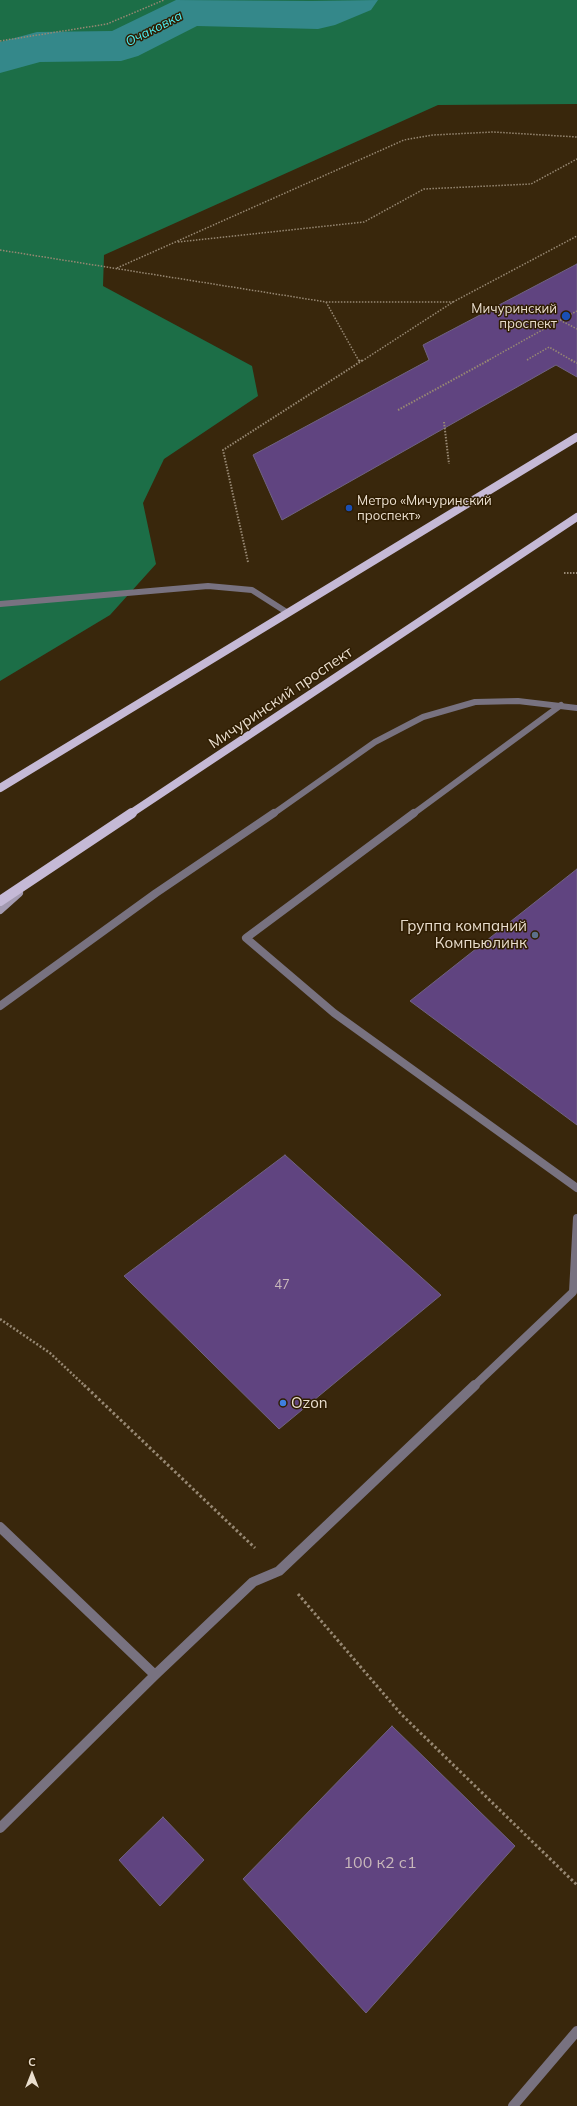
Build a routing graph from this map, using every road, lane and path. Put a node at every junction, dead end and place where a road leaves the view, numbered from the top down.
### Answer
1 (164, 0) edge
2 (0, 41) edge
3 (577, 137) edge
4 (577, 159) edge
5 (577, 236) edge
6 (175, 243) junction
7 (0, 250) edge
8 (117, 269) junction
9 (326, 302) junction
10 (453, 302) junction
11 (577, 311) edge
12 (560, 320) junction
13 (577, 329) edge
14 (527, 360) dead end
15 (360, 362) junction
16 (577, 363) edge
17 (398, 410) dead end
18 (444, 422) dead end
19 (577, 437) edge
20 (449, 464) dead end
21 (577, 518) edge
22 (564, 573) dead end
23 (577, 573) edge
24 (252, 590) junction
25 (0, 604) edge
26 (288, 613) junction
27 (561, 705) junction
28 (577, 708) edge
29 (0, 788) edge
30 (32, 881) junction
31 (0, 901) edge
32 (0, 910) edge
33 (0, 1006) edge
34 (577, 1188) edge
35 (577, 1218) edge
36 (0, 1319) edge
37 (0, 1526) edge
38 (279, 1571) junction
39 (155, 1675) junction
40 (0, 1828) edge
41 (577, 1885) edge
42 (577, 2031) edge
43 (513, 2106) edge

1 - 2 path
3 - 6 path
4 - 6 path
5 - 10 path
6 - 8 path
7 - 8 path
8 - 9 path
9 - 10 path
9 - 15 path
10 - 15 path
11 - 12 path
12 - 13 path
12 - 17 path
14 - 16 path, bridge
15 - 24 path
18 - 20 path
19 - 26 main road
21 - 30 main road, Мичуринский проспект
22 - 23 path
24 - 25 street
24 - 26 street
26 - 29 main road
27 - 28 street
27 - 33 street
27 - 34 street
30 - 31 main road, Мичуринский проспект
30 - 32 main road
35 - 38 street
36 - 38 path
37 - 39 street
38 - 39 street
38 - 41 path
39 - 40 street
42 - 43 street

